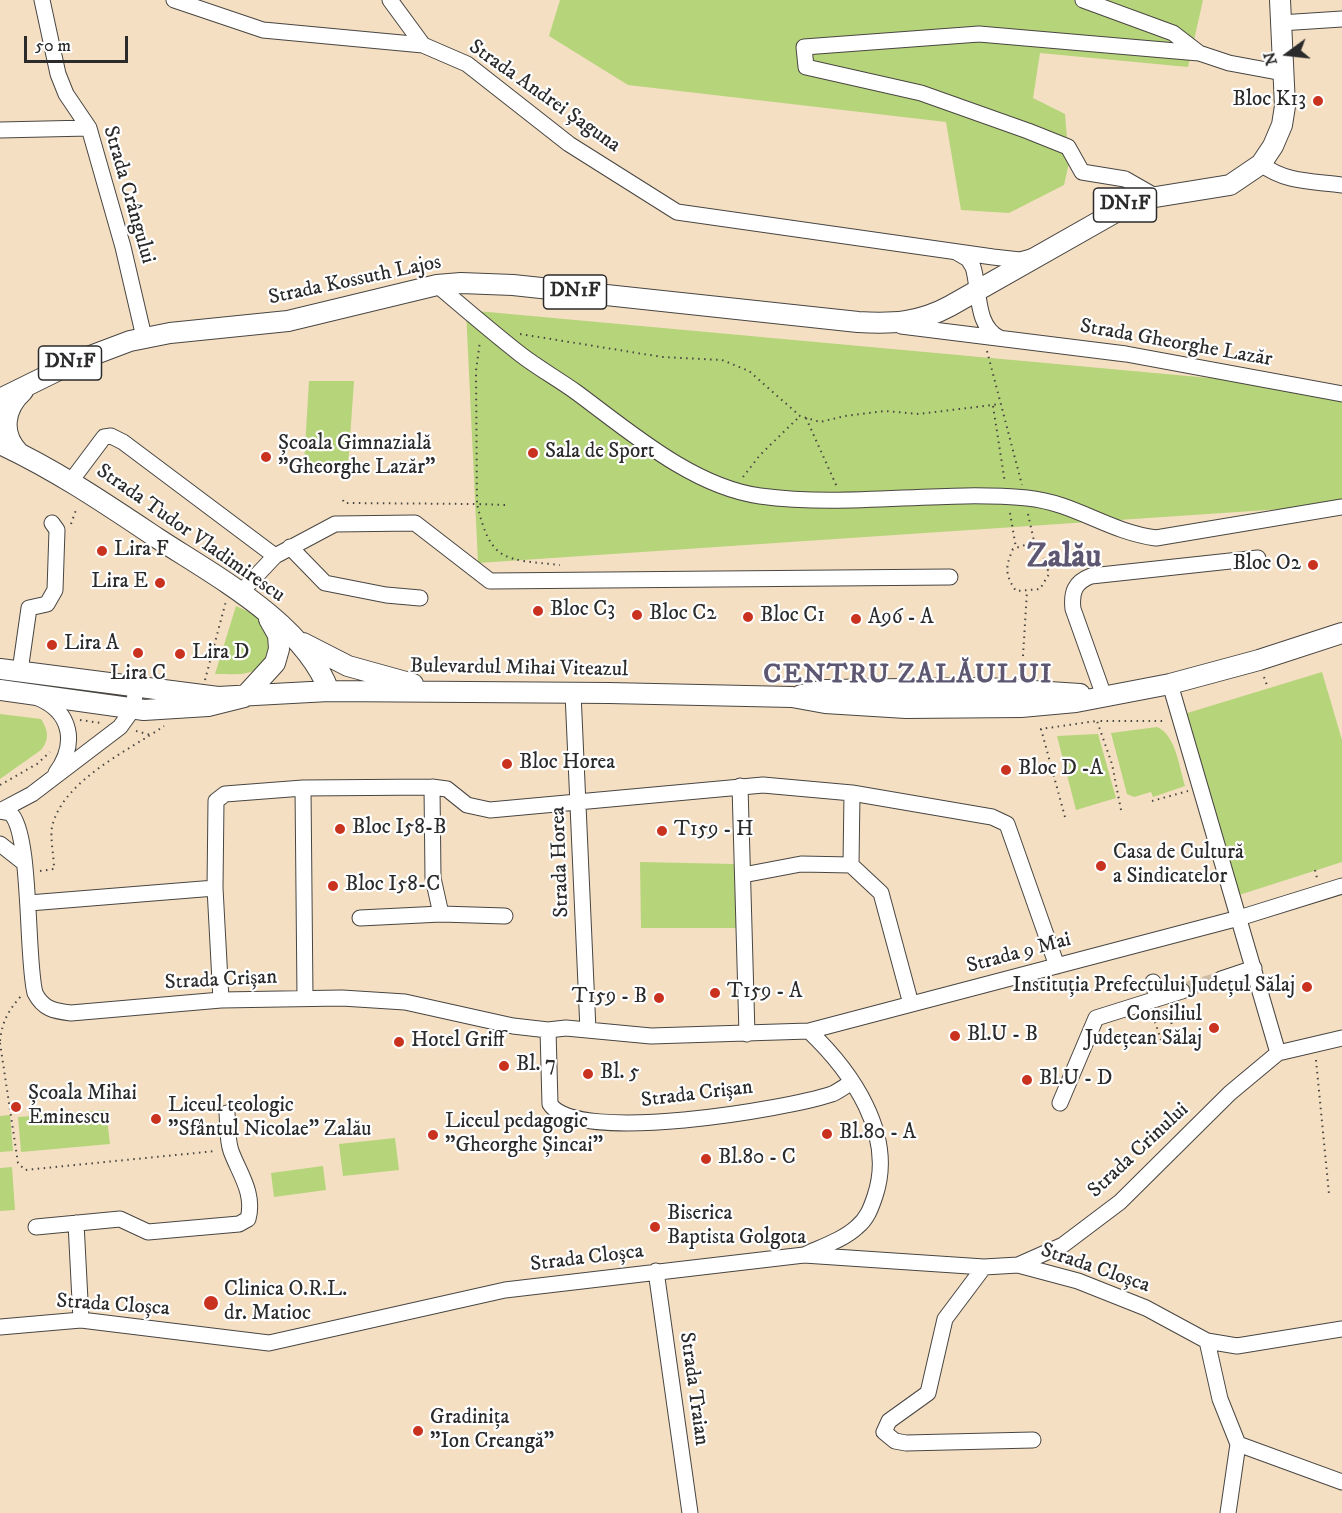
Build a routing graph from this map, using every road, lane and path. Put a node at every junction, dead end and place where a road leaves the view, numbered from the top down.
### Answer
1 (42, 0) edge
2 (174, 0) edge
3 (390, 0) edge
4 (1083, 0) edge
5 (1280, 0) edge
6 (1342, 19) edge
7 (1280, 22) junction
8 (423, 45) junction
9 (1198, 53) junction
10 (1283, 74) junction
11 (89, 128) junction
12 (0, 130) edge
13 (1261, 164) junction
14 (1342, 185) edge
15 (1153, 195) junction
16 (956, 252) junction
17 (1035, 256) junction
18 (437, 285) junction
19 (978, 289) junction
20 (883, 323) junction
21 (487, 326) junction
22 (144, 337) junction
23 (1003, 339) junction
24 (985, 343) dead end
25 (40, 378) junction
26 (1342, 394) edge
27 (0, 399) edge
28 (1000, 404) junction
29 (993, 405) junction
30 (800, 416) junction
31 (806, 418) junction
32 (0, 444) edge
33 (19, 453) junction
34 (71, 481) junction
35 (733, 489) junction
36 (1008, 498) junction
37 (1025, 498) junction
38 (343, 500) dead end
39 (843, 501) junction
40 (477, 504) junction
41 (505, 505) dead end
42 (1342, 507) edge
43 (52, 523) dead end
44 (290, 547) junction
45 (1016, 548) junction
46 (1036, 550) junction
47 (275, 556) junction
48 (1258, 558) dead end
49 (567, 566) dead end
50 (950, 577) dead end
51 (1027, 591) junction
52 (233, 595) junction
53 (420, 598) dead end
54 (267, 615) junction
55 (1342, 633) edge
56 (293, 637) junction
57 (1023, 656) dead end
58 (10, 670) edge
59 (204, 681) dead end
60 (1170, 684) junction
61 (136, 687) junction
62 (0, 690) edge
63 (329, 691) junction
64 (455, 691) junction
65 (573, 693) junction
66 (29, 694) junction
67 (1104, 696) junction
68 (244, 697) junction
69 (133, 709) junction
70 (1097, 721) junction
71 (1180, 721) junction
72 (151, 735) dead end
73 (54, 748) dead end
74 (52, 778) junction
75 (0, 785) edge
76 (740, 786) junction
77 (432, 787) junction
78 (303, 788) junction
79 (1200, 788) junction
80 (852, 793) junction
81 (32, 794) junction
82 (1152, 801) dead end
83 (579, 802) junction
84 (1121, 810) dead end
85 (0, 811) edge
86 (1065, 817) dead end
87 (17, 823) junction
88 (0, 843) edge
89 (23, 862) junction
90 (851, 866) junction
91 (54, 869) dead end
92 (743, 875) junction
93 (1342, 886) edge
94 (215, 888) junction
95 (29, 903) junction
96 (441, 914) junction
97 (505, 916) dead end
98 (360, 918) dead end
99 (1239, 918) junction
100 (1057, 966) junction
101 (1254, 968) junction
102 (1221, 979) tunnel mouth
103 (1152, 982) dead end
104 (33, 987) junction
105 (1182, 991) tunnel mouth
106 (305, 998) junction
107 (1156, 999) junction
108 (221, 1000) junction
109 (911, 1004) junction
110 (548, 1030) junction
111 (588, 1030) junction
112 (809, 1031) junction
113 (747, 1034) junction
114 (1175, 1036) dead end
115 (1342, 1038) edge
116 (0, 1042) edge
117 (1162, 1043) dead end
118 (1315, 1044) junction
119 (1278, 1053) junction
120 (852, 1083) junction
121 (1060, 1103) dead end
122 (227, 1113) dead end
123 (230, 1150) junction
124 (1329, 1194) dead end
125 (76, 1223) junction
126 (36, 1227) dead end
127 (804, 1256) junction
128 (1018, 1265) junction
129 (984, 1267) junction
130 (656, 1271) junction
131 (81, 1320) junction
132 (0, 1327) edge
133 (1342, 1329) edge
134 (1207, 1341) junction
135 (1033, 1440) dead end
136 (1238, 1444) junction
137 (1342, 1482) edge
138 (690, 1513) edge
139 (1228, 1513) edge

1 - 11 street, Strada Crângului
2 - 8 street, Strada Andrei Șaguna
3 - 8 street
4 - 9 street
5 - 7 main road, DN1F
6 - 7 street
7 - 10 main road, DN1F
8 - 16 street, Strada Andrei Șaguna
9 - 10 street
9 - 15 street
10 - 13 main road, DN1F
11 - 12 street
11 - 22 street, Strada Crângului
13 - 14 street
13 - 15 main road, DN1F
15 - 17 main road, DN1F
16 - 17 street, Strada Andrei Șaguna
16 - 19 street
17 - 19 main road, DN1F
18 - 20 main road, Strada Kossuth Lajos / DN1F
18 - 21 street
18 - 22 main road, Strada Kossuth Lajos / DN1F
19 - 20 main road, Strada Kossuth Lajos / DN1F
19 - 23 street
20 - 23 street, Strada Gheorghe Lazăr
21 - 30 path
21 - 35 street
21 - 40 path
22 - 25 main road, Strada Kossuth Lajos / DN1F
23 - 26 street, Strada Gheorghe Lazăr
24 - 28 path
25 - 27 main road, Strada Kossuth Lajos / DN1F
25 - 33 main road, Strada Kossuth Lajos
28 - 29 path
28 - 37 path
29 - 31 path
29 - 36 path
30 - 31 path
30 - 35 path
31 - 39 path
32 - 33 main road, Strada Tudor Vladimirescu
33 - 34 main road, Strada Tudor Vladimirescu
34 - 47 street
34 - 52 main road, Strada Tudor Vladimirescu
35 - 39 street
36 - 37 street
36 - 39 street
36 - 45 path
37 - 42 street
37 - 46 path
38 - 40 path
40 - 41 path
40 - 49 path
43 - 58 street
44 - 47 street
44 - 50 street
44 - 53 street
45 - 46 path
45 - 51 path
46 - 51 path
47 - 52 street
48 - 67 street
51 - 57 path
52 - 54 main road, Strada Tudor Vladimirescu
52 - 59 path
54 - 56 main road, Strada Tudor Vladimirescu
54 - 68 main road
55 - 60 main road, Bulevardul Mihai Viteazul
56 - 63 main road, Strada Tudor Vladimirescu
56 - 64 main road
58 - 61 main road, Bulevardul Mihai Viteazul
60 - 67 main road, Bulevardul Mihai Viteazul
60 - 71 street
61 - 68 main road, Bulevardul Mihai Viteazul
61 - 69 street
62 - 66 main road, Bulevardul Mihai Viteazul
63 - 64 main road, Bulevardul Mihai Viteazul
63 - 68 main road, Bulevardul Mihai Viteazul
64 - 65 main road, Bulevardul Mihai Viteazul
65 - 67 main road, Bulevardul Mihai Viteazul
65 - 83 street, Strada Horea
66 - 69 main road, Bulevardul Mihai Viteazul
66 - 74 street
68 - 69 main road, Bulevardul Mihai Viteazul
69 - 74 street
70 - 71 path
70 - 84 path
70 - 86 path
71 - 79 street
72 - 91 path
73 - 75 path
74 - 81 street
76 - 80 street
76 - 83 street
76 - 92 street
77 - 78 street
77 - 83 street
77 - 96 street
78 - 94 street
78 - 106 street
79 - 82 path
79 - 99 street
80 - 90 street
80 - 100 street
81 - 85 street
81 - 87 street
83 - 111 street, Strada Horea
85 - 87 street
87 - 88 street
87 - 89 street
88 - 89 street
89 - 95 street
90 - 92 street
90 - 109 street
92 - 113 street
93 - 99 street, Strada 9 Mai
94 - 95 street
94 - 108 street
95 - 104 street
96 - 97 street
96 - 98 street
99 - 100 street, Strada 9 Mai
99 - 101 street
100 - 109 street, Strada 9 Mai
101 - 102 street
101 - 119 street
103 - 107 street
104 - 108 street, Strada Crișan
104 - 116 path
105 - 107 street
106 - 108 street, Strada Crișan
106 - 110 street, Strada Crișan
107 - 114 path
107 - 117 path
107 - 121 street
109 - 112 street, Strada 9 Mai
110 - 111 street, Strada Crișan
110 - 120 street, Strada Crișan
111 - 113 street, Strada Crișan
112 - 113 street, Strada Crișan
112 - 120 street
115 - 118 street
116 - 123 path
118 - 119 street
118 - 124 path
119 - 128 street, Strada Crinului
120 - 127 street
122 - 123 street
123 - 125 street
125 - 126 street
125 - 131 street
127 - 129 street, Strada Cloșca
127 - 130 street, Strada Cloșca
128 - 129 street, Strada Cloșca
128 - 134 street, Strada Cloșca
129 - 135 street
130 - 131 street, Strada Cloșca
130 - 138 street, Strada Traian
131 - 132 street, Strada Cloșca
133 - 134 street, Strada Cloșca
134 - 136 street
136 - 137 street
136 - 139 street

